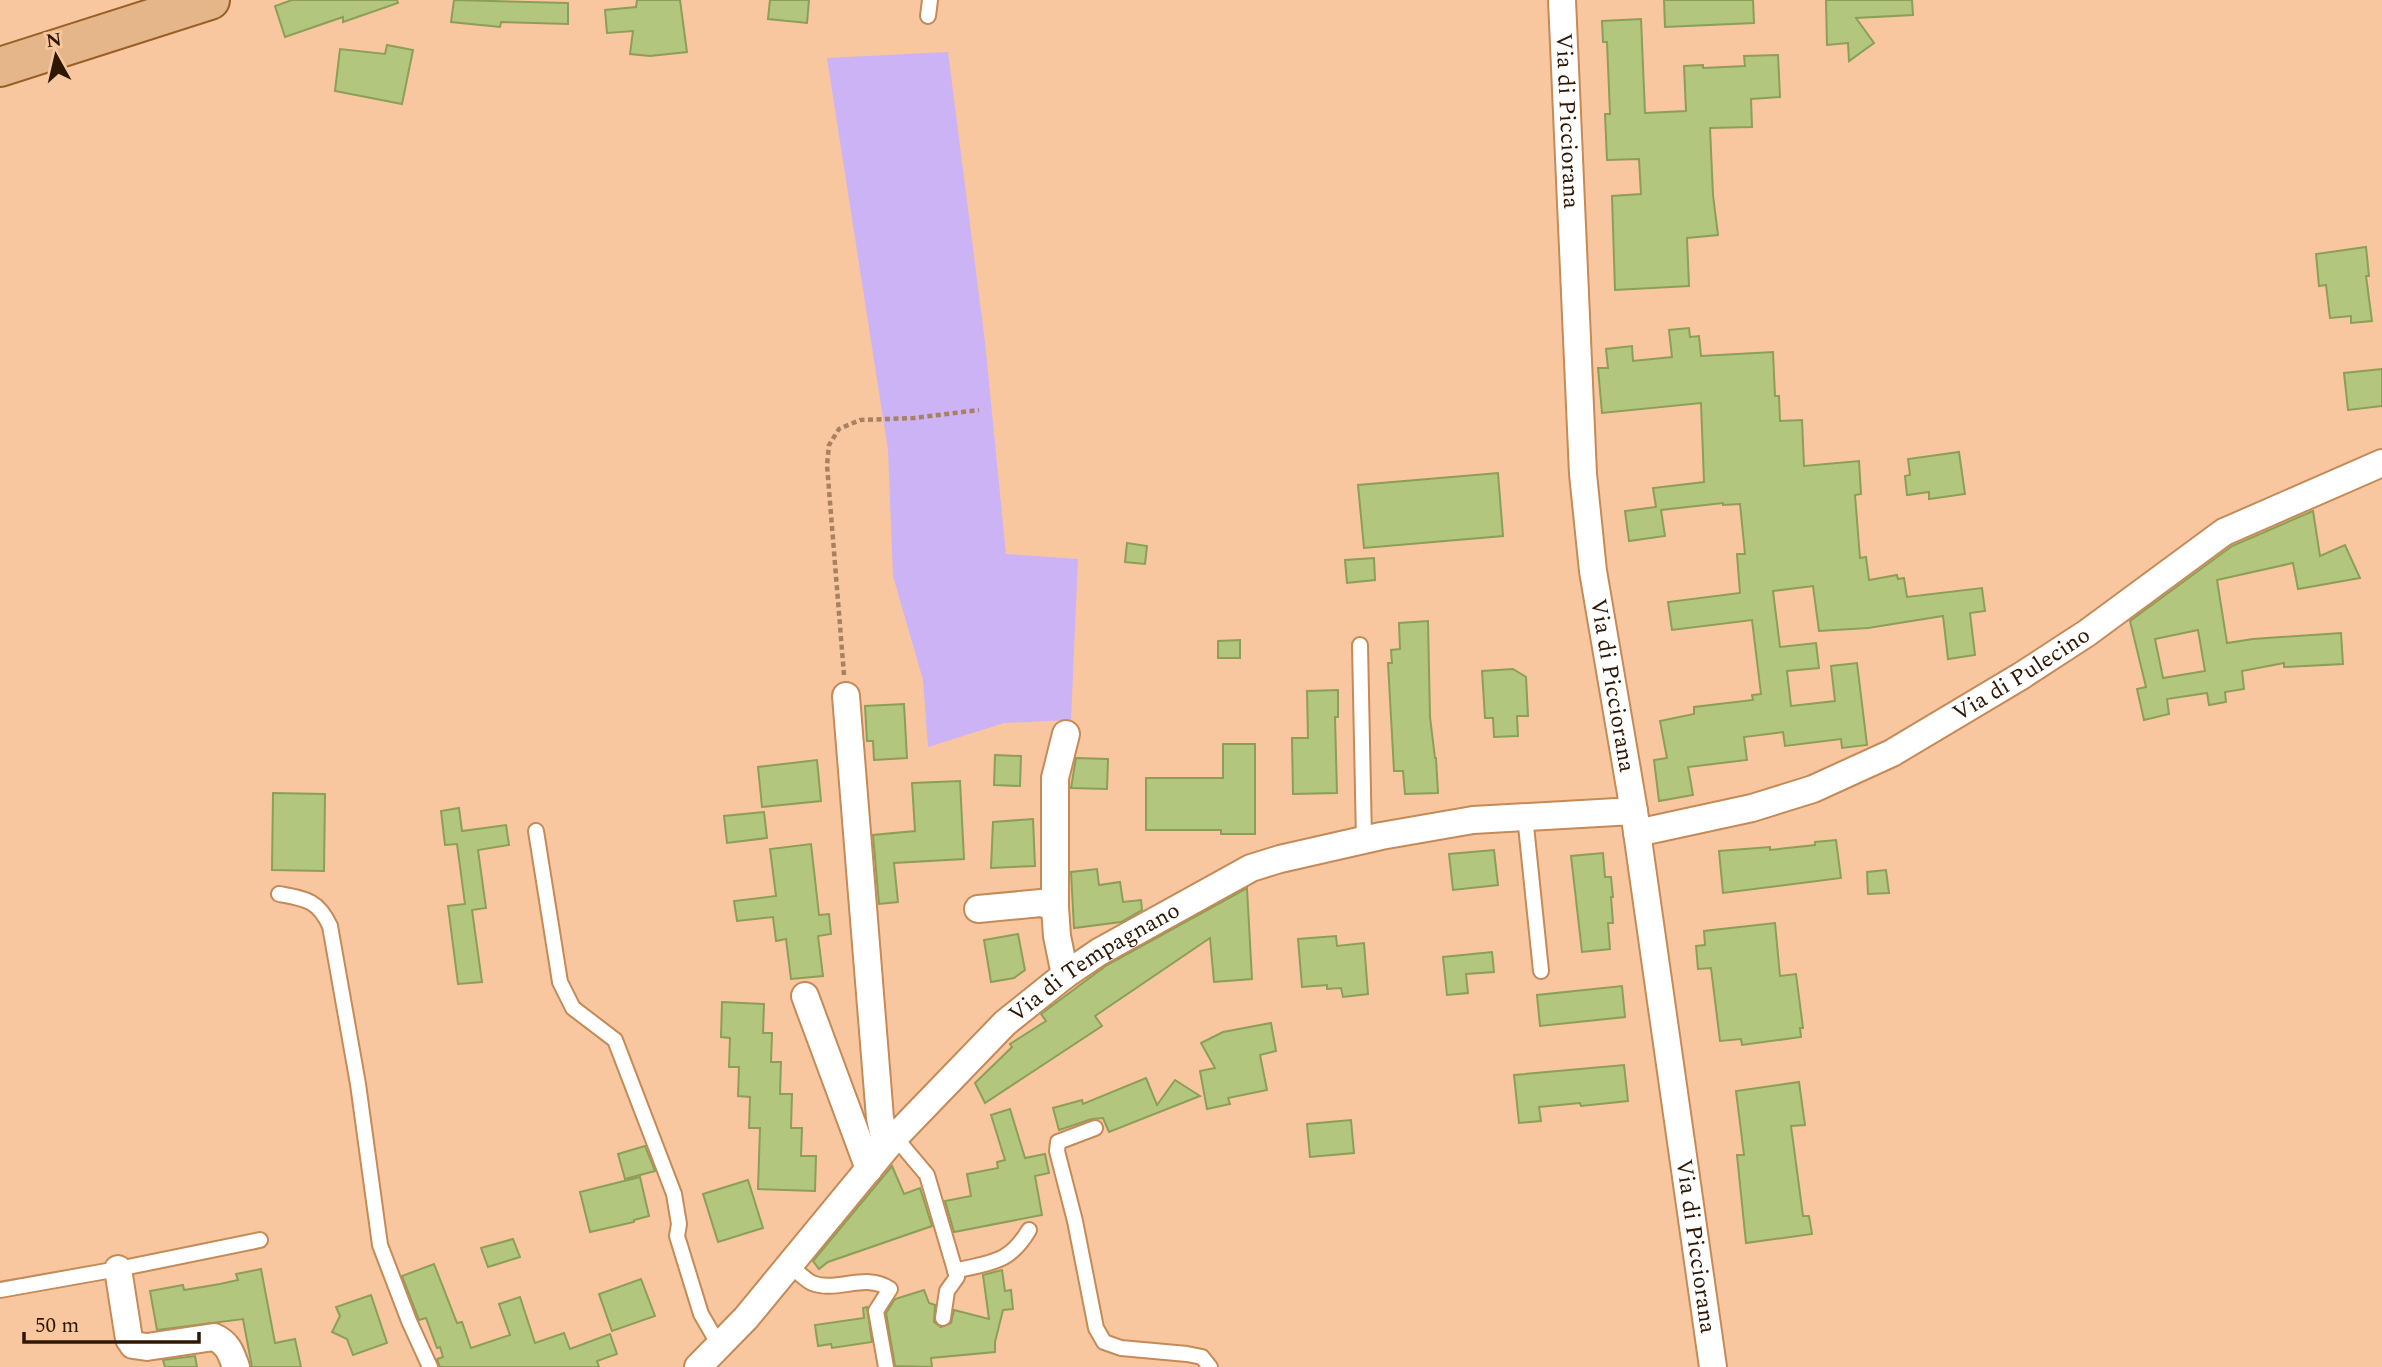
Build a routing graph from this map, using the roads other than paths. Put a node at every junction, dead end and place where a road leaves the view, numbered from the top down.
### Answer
1 (210, 0) edge
2 (930, 0) edge
3 (1562, 0) edge
4 (928, 16) dead end
5 (0, 67) edge
6 (2382, 463) edge
7 (1360, 645) dead end
8 (846, 696) road end
9 (1066, 734) dead end
10 (1525, 816) junction
11 (1636, 822) junction
12 (536, 831) dead end
13 (1364, 840) junction
14 (279, 894) dead end
15 (1055, 906) junction
16 (978, 909) dead end
17 (1541, 971) dead end
18 (1065, 975) junction
19 (805, 996) dead end
20 (1095, 1128) dead end
21 (890, 1141) junction
22 (870, 1169) junction
23 (1029, 1230) dead end
24 (260, 1240) dead end
25 (790, 1265) junction
26 (118, 1269) junction
27 (955, 1271) junction
28 (0, 1290) edge
29 (943, 1318) dead end
30 (719, 1345) junction
31 (236, 1367) edge
32 (430, 1367) edge
33 (698, 1367) edge
34 (886, 1367) edge
35 (1210, 1367) edge
36 (1713, 1367) edge

1 - 5 main road
2 - 4 lane
3 - 11 street, Via di Picciorana
6 - 11 street, Via di Pulecino
7 - 13 lane
8 - 21 street
9 - 15 street
10 - 11 street, Via di Tempagnano
10 - 13 street, Via di Tempagnano
10 - 17 lane
11 - 36 street, Via di Picciorana
12 - 30 lane
13 - 18 street, Via di Tempagnano
14 - 32 lane
15 - 16 street
15 - 18 street
18 - 21 street, Via di Tempagnano
19 - 22 street
20 - 35 lane
21 - 22 street, Via di Tempagnano
21 - 27 lane
22 - 25 street, Via di Tempagnano
23 - 27 lane
24 - 26 lane
25 - 30 street, Via di Tempagnano
25 - 34 lane
26 - 28 lane
26 - 31 street
27 - 29 lane
30 - 33 street, Via di Tempagnano

